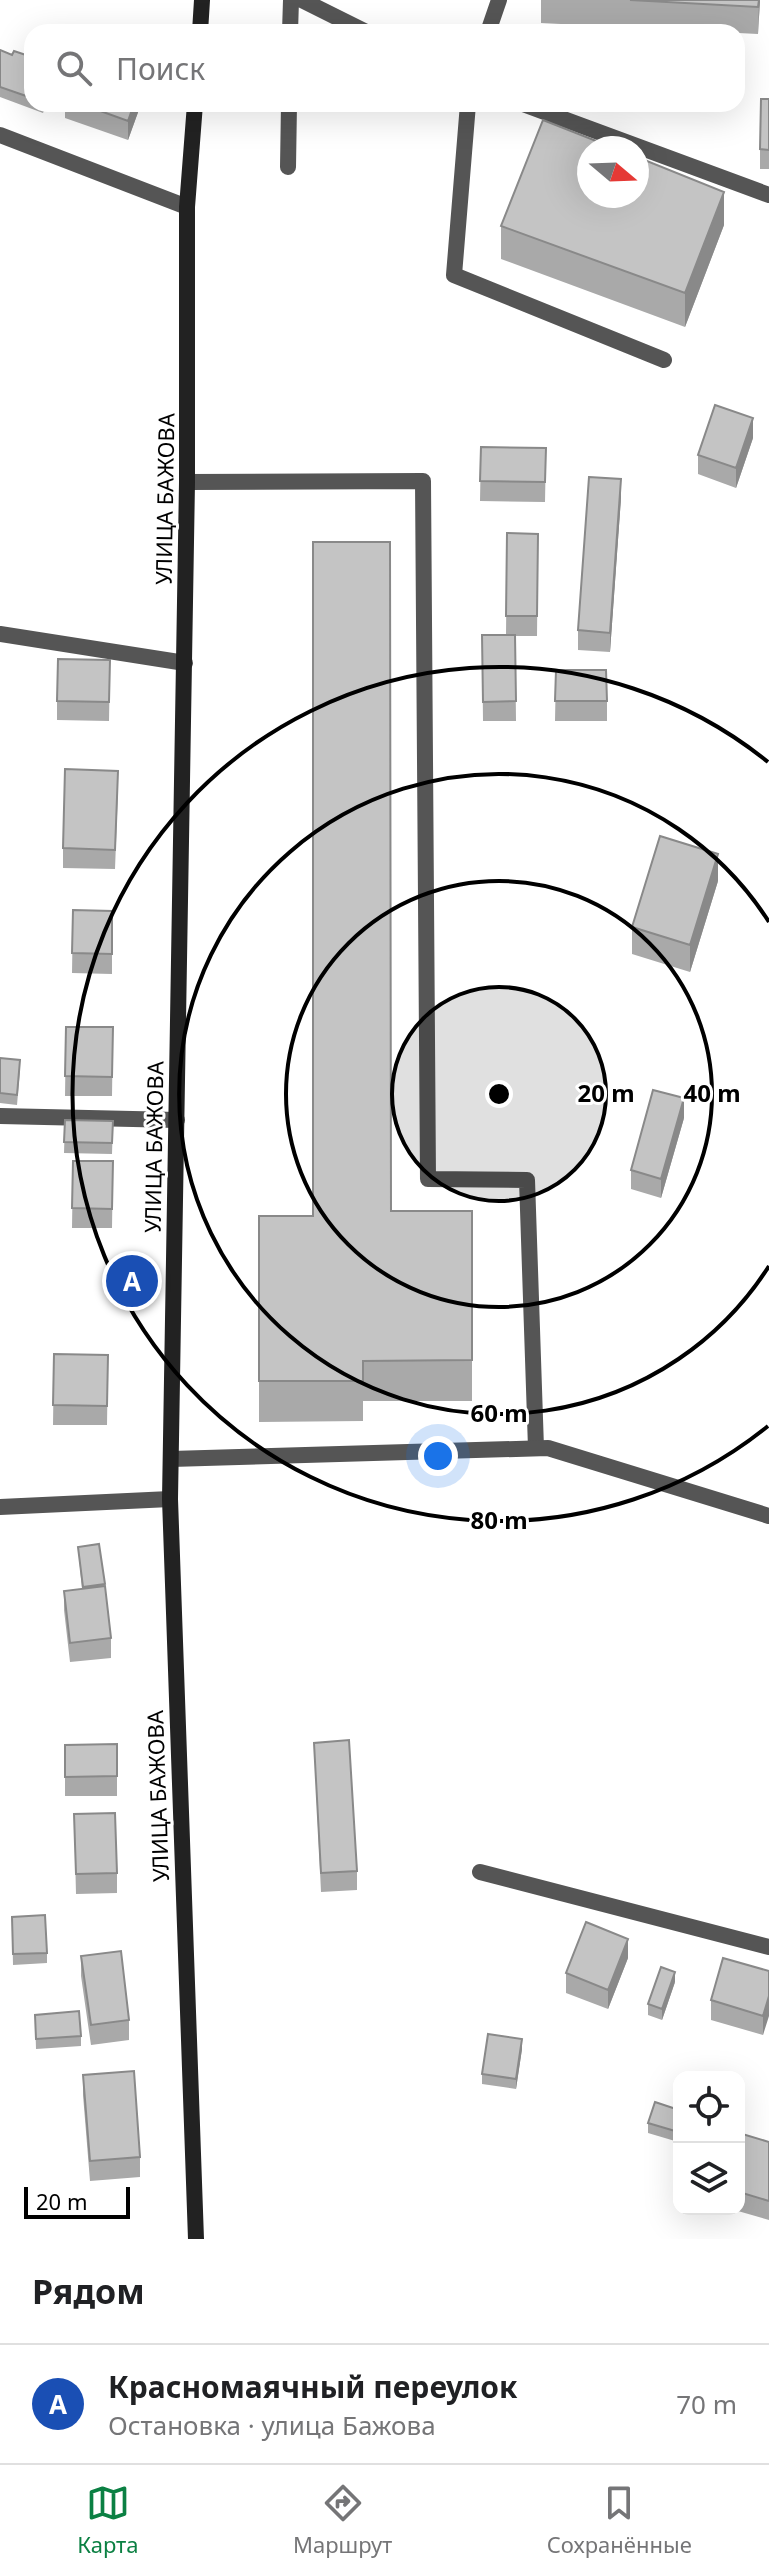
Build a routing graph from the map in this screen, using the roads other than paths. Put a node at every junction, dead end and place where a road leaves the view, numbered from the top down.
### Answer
1 (202, 0) edge
2 (291, 0) edge
3 (302, 0) edge
4 (499, 0) edge
5 (200, 24) edge
6 (290, 24) edge
7 (350, 24) edge
8 (491, 24) edge
9 (194, 112) edge
10 (289, 112) edge
11 (467, 112) edge
12 (545, 112) edge
13 (0, 135) edge
14 (288, 167) dead end
15 (769, 195) edge
16 (187, 207) junction
17 (664, 360) dead end
18 (187, 482) junction
19 (0, 634) edge
20 (185, 663) junction
21 (0, 1116) edge
22 (177, 1120) junction
23 (536, 1448) junction
24 (171, 1459) junction
25 (170, 1499) junction
26 (0, 1507) edge
27 (769, 1516) edge
28 (480, 1872) dead end
29 (769, 1947) edge
30 (196, 2239) edge

1 - 5 main road
2 - 6 street
3 - 7 street
4 - 8 street
9 - 16 main road, УЛИЦА БАЖОВА
10 - 14 street
11 - 17 street
12 - 15 street
13 - 16 street
16 - 18 main road, УЛИЦА БАЖОВА
18 - 20 main road, УЛИЦА БАЖОВА
18 - 23 street
19 - 20 street
20 - 22 main road, УЛИЦА БАЖОВА
21 - 22 street
22 - 24 main road, УЛИЦА БАЖОВА
23 - 24 street
23 - 27 street
24 - 25 main road, УЛИЦА БАЖОВА
25 - 26 street
25 - 30 main road, УЛИЦА БАЖОВА
28 - 29 street

